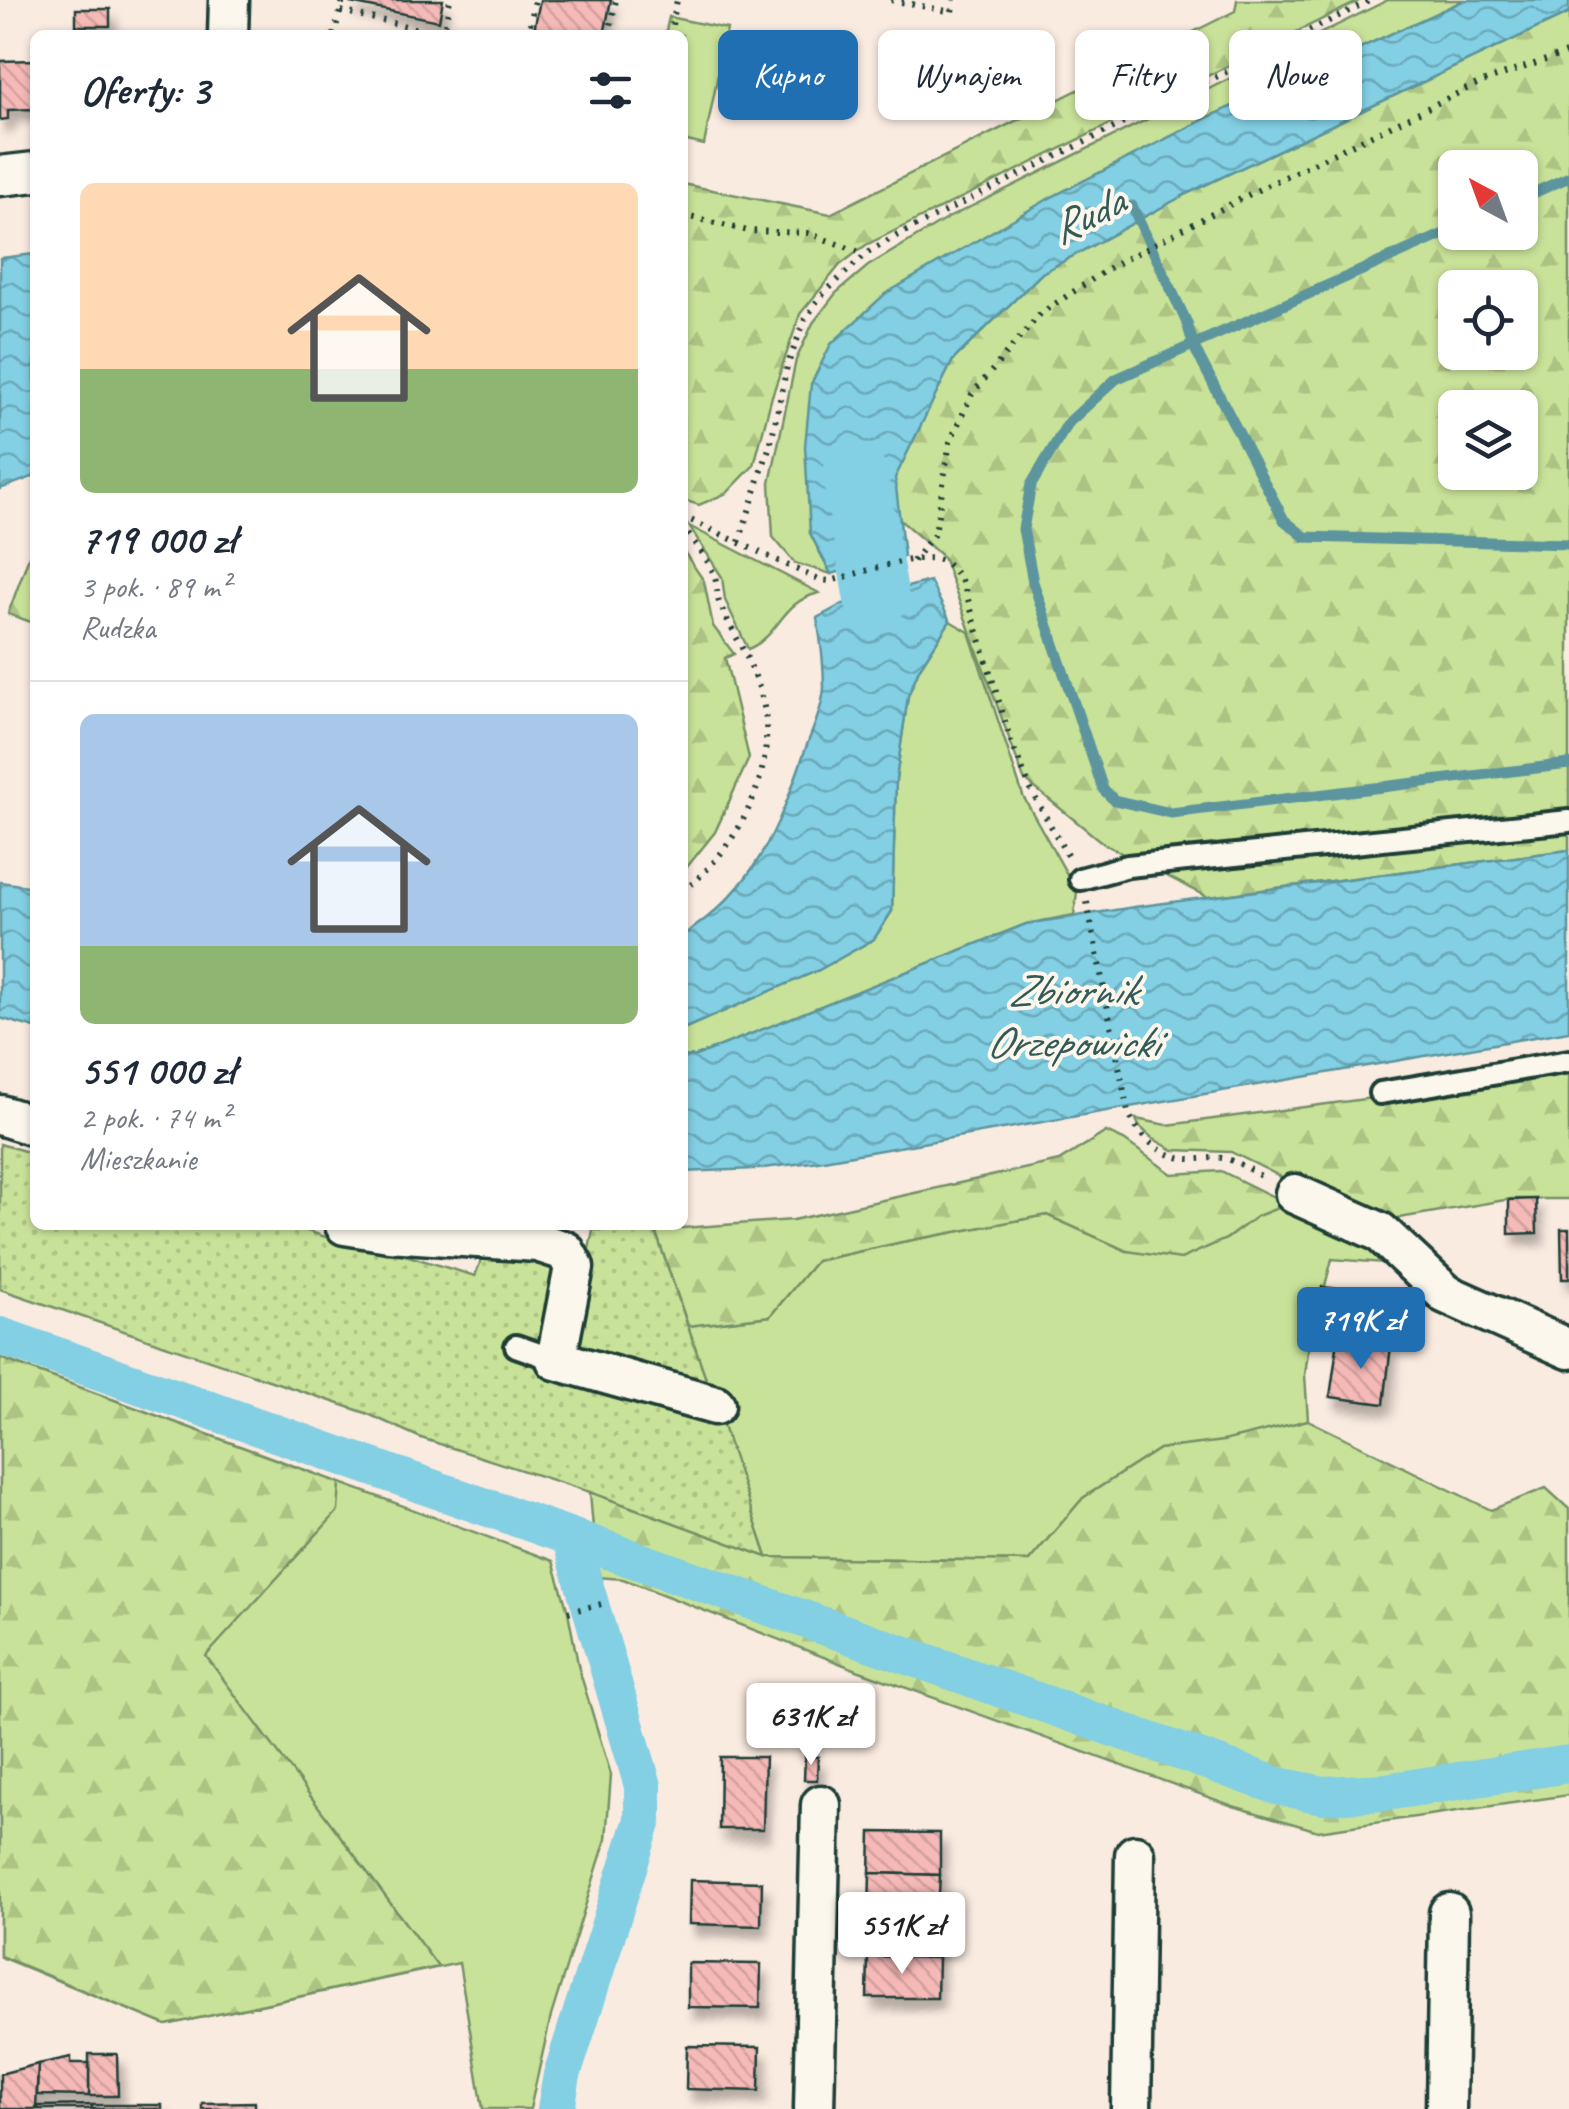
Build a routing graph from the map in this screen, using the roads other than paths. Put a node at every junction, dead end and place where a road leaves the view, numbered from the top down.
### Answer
1 (228, 0) edge
2 (228, 30) edge
3 (30, 173) edge
4 (0, 176) edge
5 (1569, 820) edge
6 (1080, 879) road end
7 (1569, 1061) edge
8 (1380, 1092) dead end
9 (0, 1115) edge
10 (30, 1124) edge
11 (1295, 1194) dead end
12 (376, 1230) edge
13 (516, 1346) dead end
14 (1569, 1348) edge
15 (556, 1360) junction
16 (715, 1404) dead end
17 (821, 1806) dead end
18 (1135, 1855) dead end
19 (1449, 1913) dead end
20 (814, 2109) edge
21 (1131, 2109) edge
22 (1446, 2109) edge

1 - 2 street
3 - 4 street
5 - 6 lane
7 - 8 lane
9 - 10 street
11 - 14 street
12 - 15 street
13 - 15 lane
15 - 16 street
17 - 20 street
18 - 21 street
19 - 22 street

